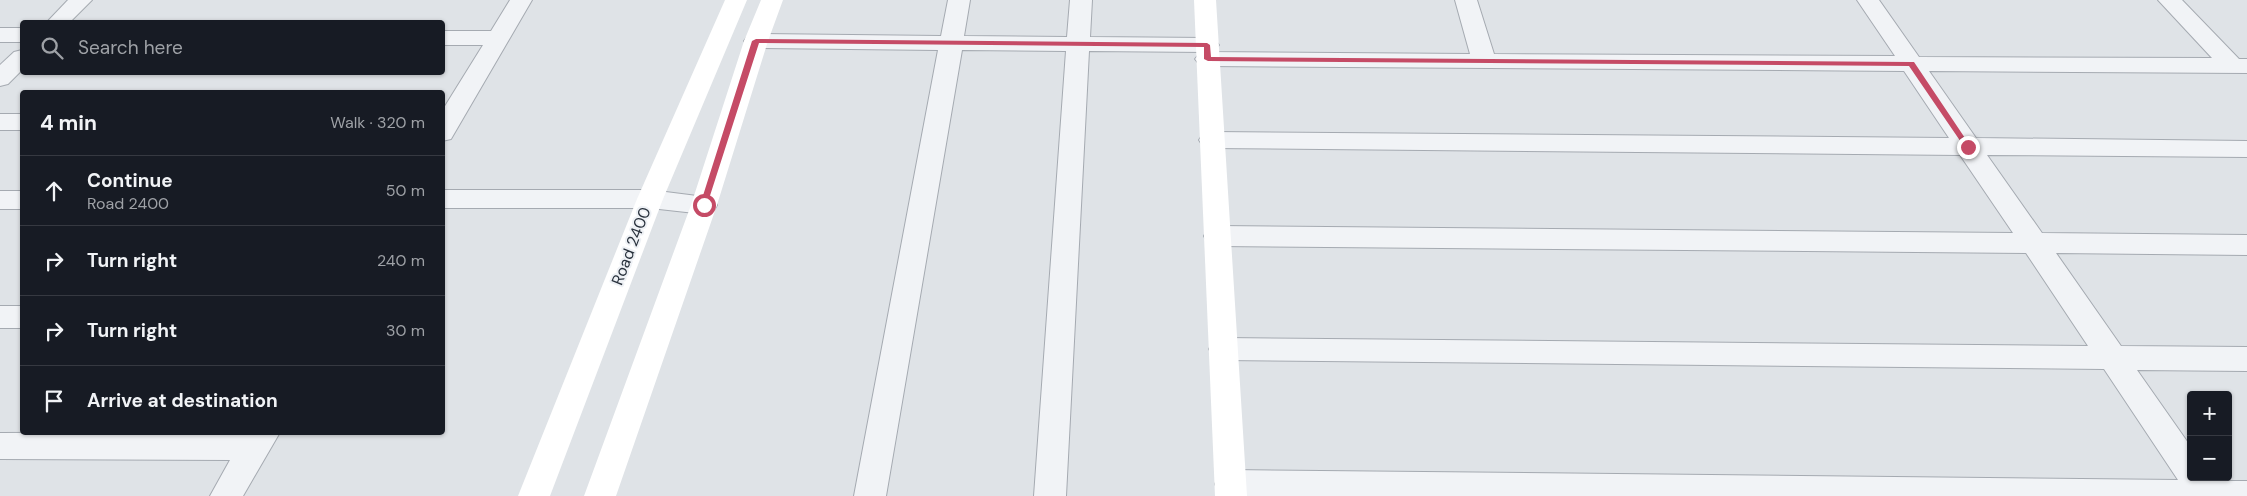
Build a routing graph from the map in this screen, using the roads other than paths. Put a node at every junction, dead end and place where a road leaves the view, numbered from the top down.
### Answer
1 (81, 0) edge
2 (521, 0) edge
3 (736, 0) edge
4 (772, 0) edge
5 (959, 0) edge
6 (1081, 0) edge
7 (1204, 0) edge
8 (1466, 0) edge
9 (1868, 0) edge
10 (2169, 0) edge
11 (60, 20) edge
12 (0, 35) edge
13 (20, 35) edge
14 (445, 38) edge
15 (498, 38) junction
16 (756, 41) junction
17 (951, 43) junction
18 (1078, 44) junction
19 (1207, 52) junction
20 (20, 59) edge
21 (1484, 60) junction
22 (1911, 64) junction
23 (2240, 66) edge
24 (0, 79) edge
25 (0, 122) edge
26 (20, 122) edge
27 (445, 126) edge
28 (1212, 140) junction
29 (1968, 147) junction
30 (2247, 149) edge
31 (445, 199) edge
32 (650, 199) junction
33 (0, 200) edge
34 (20, 200) edge
35 (704, 205) junction
36 (1218, 236) junction
37 (2034, 243) junction
38 (2247, 245) edge
39 (0, 317) edge
40 (20, 317) edge
41 (1224, 349) junction
42 (2112, 358) junction
43 (2247, 359) edge
44 (260, 440) edge
45 (0, 446) edge
46 (2199, 485) edge
47 (1231, 490) edge
48 (2247, 495) edge
49 (226, 496) edge
50 (534, 496) edge
51 (600, 496) edge
52 (870, 496) edge
53 (1050, 496) edge

1 - 11 street
2 - 15 street
3 - 32 main road, Road 2400
4 - 16 main road
5 - 17 street
6 - 18 street
7 - 19 main road
8 - 21 street
9 - 22 street
10 - 23 street
12 - 13 street
14 - 15 street
15 - 27 street
16 - 17 street
16 - 35 main road
17 - 18 street
17 - 52 street
18 - 19 street
18 - 53 street
19 - 21 street
19 - 28 main road
20 - 24 street
21 - 22 street
22 - 23 street
22 - 29 street
25 - 26 street
28 - 29 street
28 - 36 main road
29 - 30 street
29 - 37 street
31 - 32 street
32 - 35 street
32 - 50 main road, Road 2400
33 - 34 street
35 - 51 main road
36 - 37 street
36 - 41 main road
37 - 38 street
37 - 42 street
39 - 40 street
41 - 42 street
41 - 47 main road
42 - 43 street
42 - 46 street
44 - 45 street
44 - 49 street
46 - 47 street
46 - 48 street

